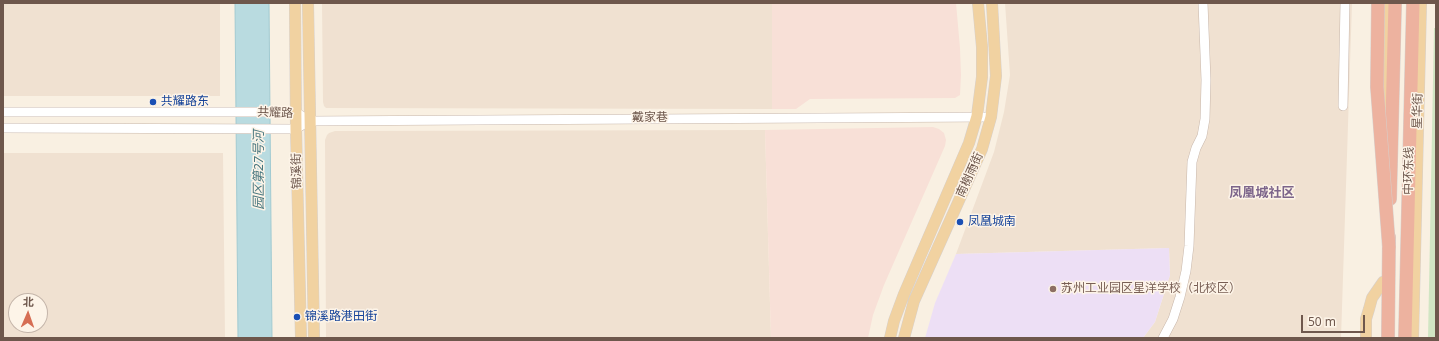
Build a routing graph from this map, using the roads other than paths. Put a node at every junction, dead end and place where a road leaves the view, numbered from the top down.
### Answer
1 (295, 3) edge
2 (308, 3) edge
3 (978, 3) edge
4 (992, 3) edge
5 (1203, 3) edge
6 (1345, 3) edge
7 (1378, 3) edge
8 (1387, 3) edge
9 (1395, 3) edge
10 (1412, 3) edge
11 (1421, 3) edge
12 (1343, 106) dead end
13 (3, 112) edge
14 (296, 112) junction
15 (977, 116) junction
16 (991, 116) junction
17 (309, 121) junction
18 (3, 128) edge
19 (296, 129) junction
20 (1389, 247) junction
21 (1383, 282) junction
22 (301, 338) edge
23 (314, 338) edge
24 (890, 338) edge
25 (904, 338) edge
26 (1163, 338) edge
27 (1366, 338) edge
28 (1382, 338) edge
29 (1388, 338) edge
30 (1405, 338) edge
31 (1413, 338) edge

1 - 14 main road, 锦溪街
2 - 17 main road, 锦溪街
3 - 15 main road, 南榭雨街
4 - 16 main road, 南榭雨街
5 - 26 street
6 - 12 street
7 - 20 highway, bridge
8 - 21 main road
9 - 20 highway, 中环东线, bridge
10 - 30 highway, 中环东线
11 - 31 main road, 星华街
13 - 14 street, 共耀路
14 - 17 street, 共耀路
14 - 19 main road, 锦溪街
15 - 16 street, 戴家巷
15 - 17 street, 戴家巷
15 - 24 main road, 南榭雨街
16 - 25 main road, 南榭雨街
17 - 19 street, 共耀路
17 - 23 main road, 锦溪街
18 - 19 street, 共耀路
19 - 22 main road, 锦溪街
20 - 29 highway, 中环东线
21 - 27 main road
21 - 28 main road

